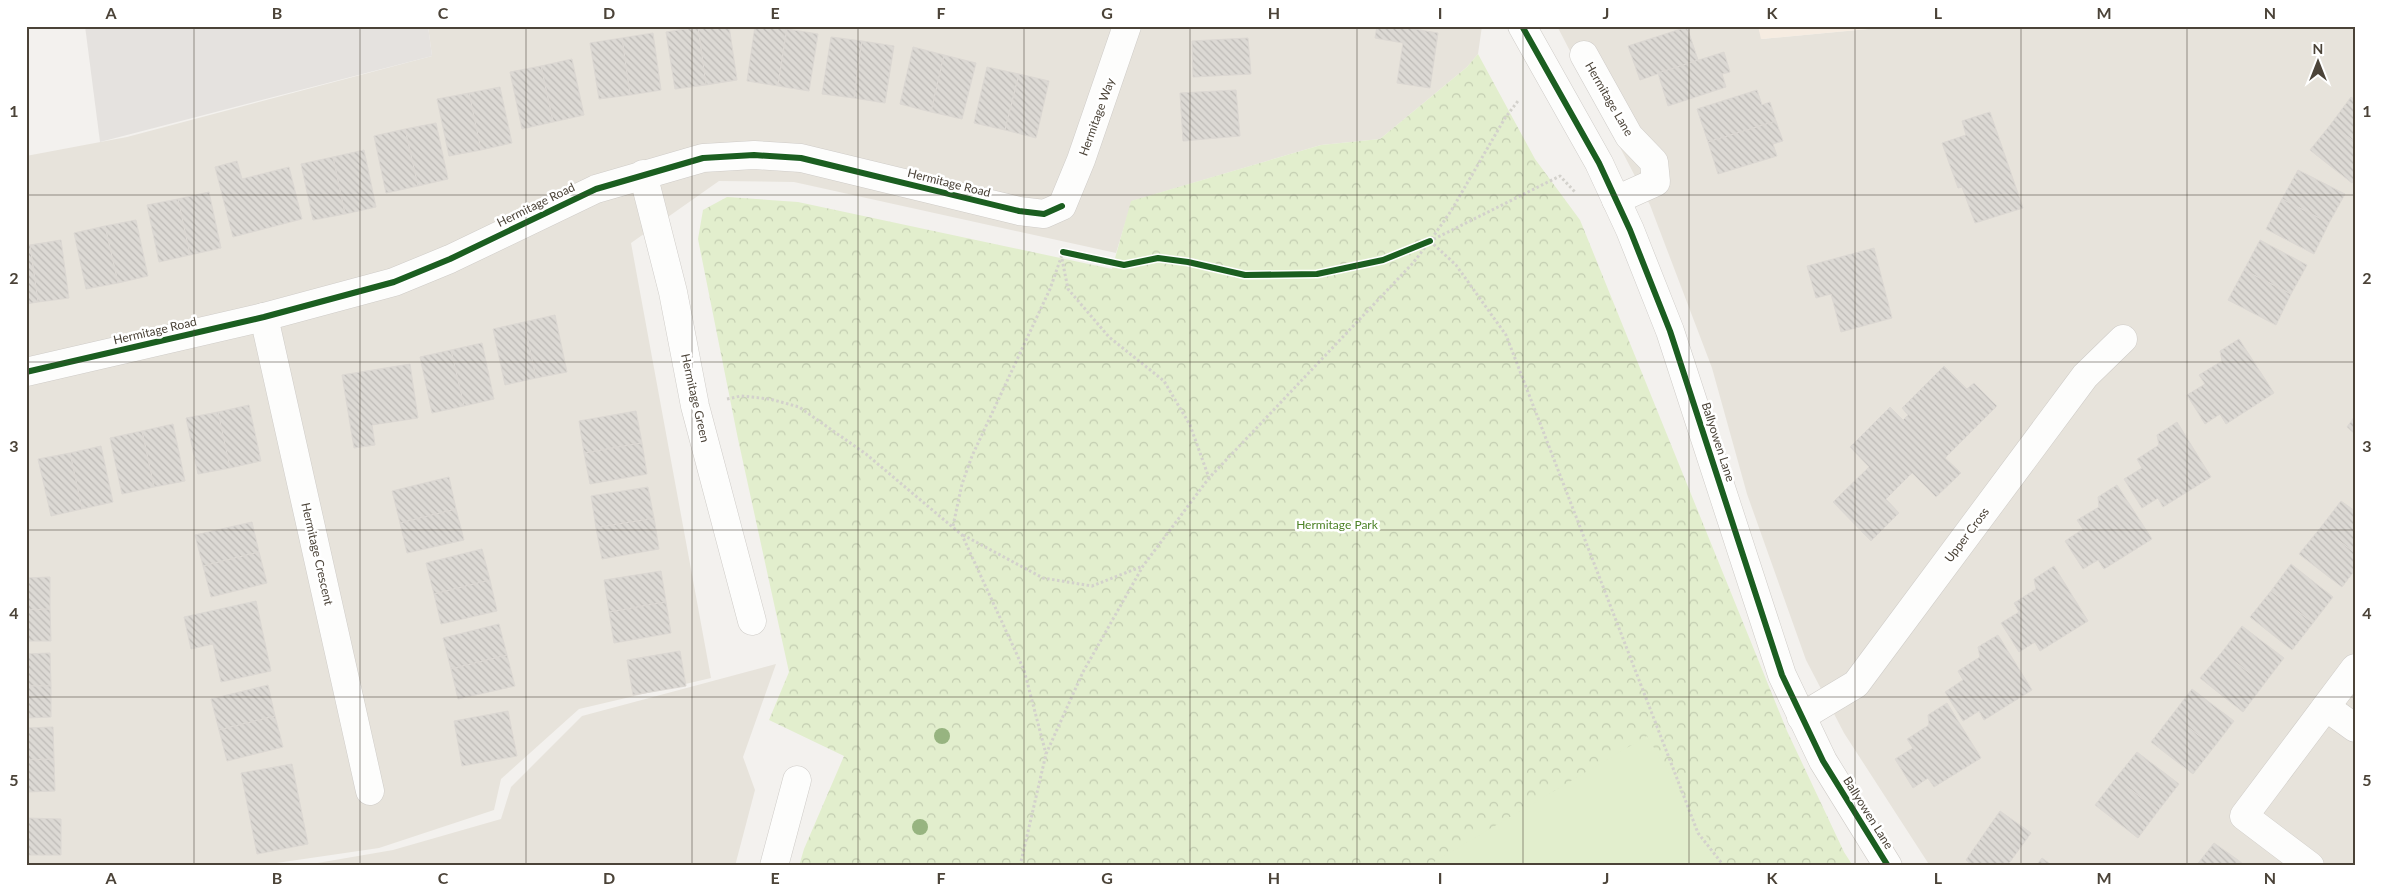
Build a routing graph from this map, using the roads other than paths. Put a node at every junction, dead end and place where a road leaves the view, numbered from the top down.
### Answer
1 (1127, 26) edge
2 (1522, 26) edge
3 (1584, 55) dead end
4 (643, 174) junction
5 (1616, 200) junction
6 (1062, 206) joint
7 (264, 317) junction
8 (2122, 339) dead end
9 (26, 372) edge
10 (752, 621) dead end
11 (2355, 668) edge
12 (2326, 707) junction
13 (1800, 717) junction
14 (2355, 728) edge
15 (797, 780) dead end
16 (370, 791) dead end
17 (774, 866) edge
18 (1888, 866) edge
19 (2310, 866) edge

1 - 6 street, Hermitage Way
2 - 5 street, Ballyowen Lane
3 - 5 street, Hermitage Lane
4 - 6 street, Hermitage Road
4 - 7 street, Hermitage Road
4 - 10 street, Hermitage Green
5 - 13 street, Ballyowen Lane
7 - 9 street, Hermitage Road
7 - 16 street, Hermitage Crescent
8 - 13 street, Upper Cross
11 - 12 street
12 - 14 street
12 - 19 street
13 - 18 street, Ballyowen Lane
15 - 17 street

